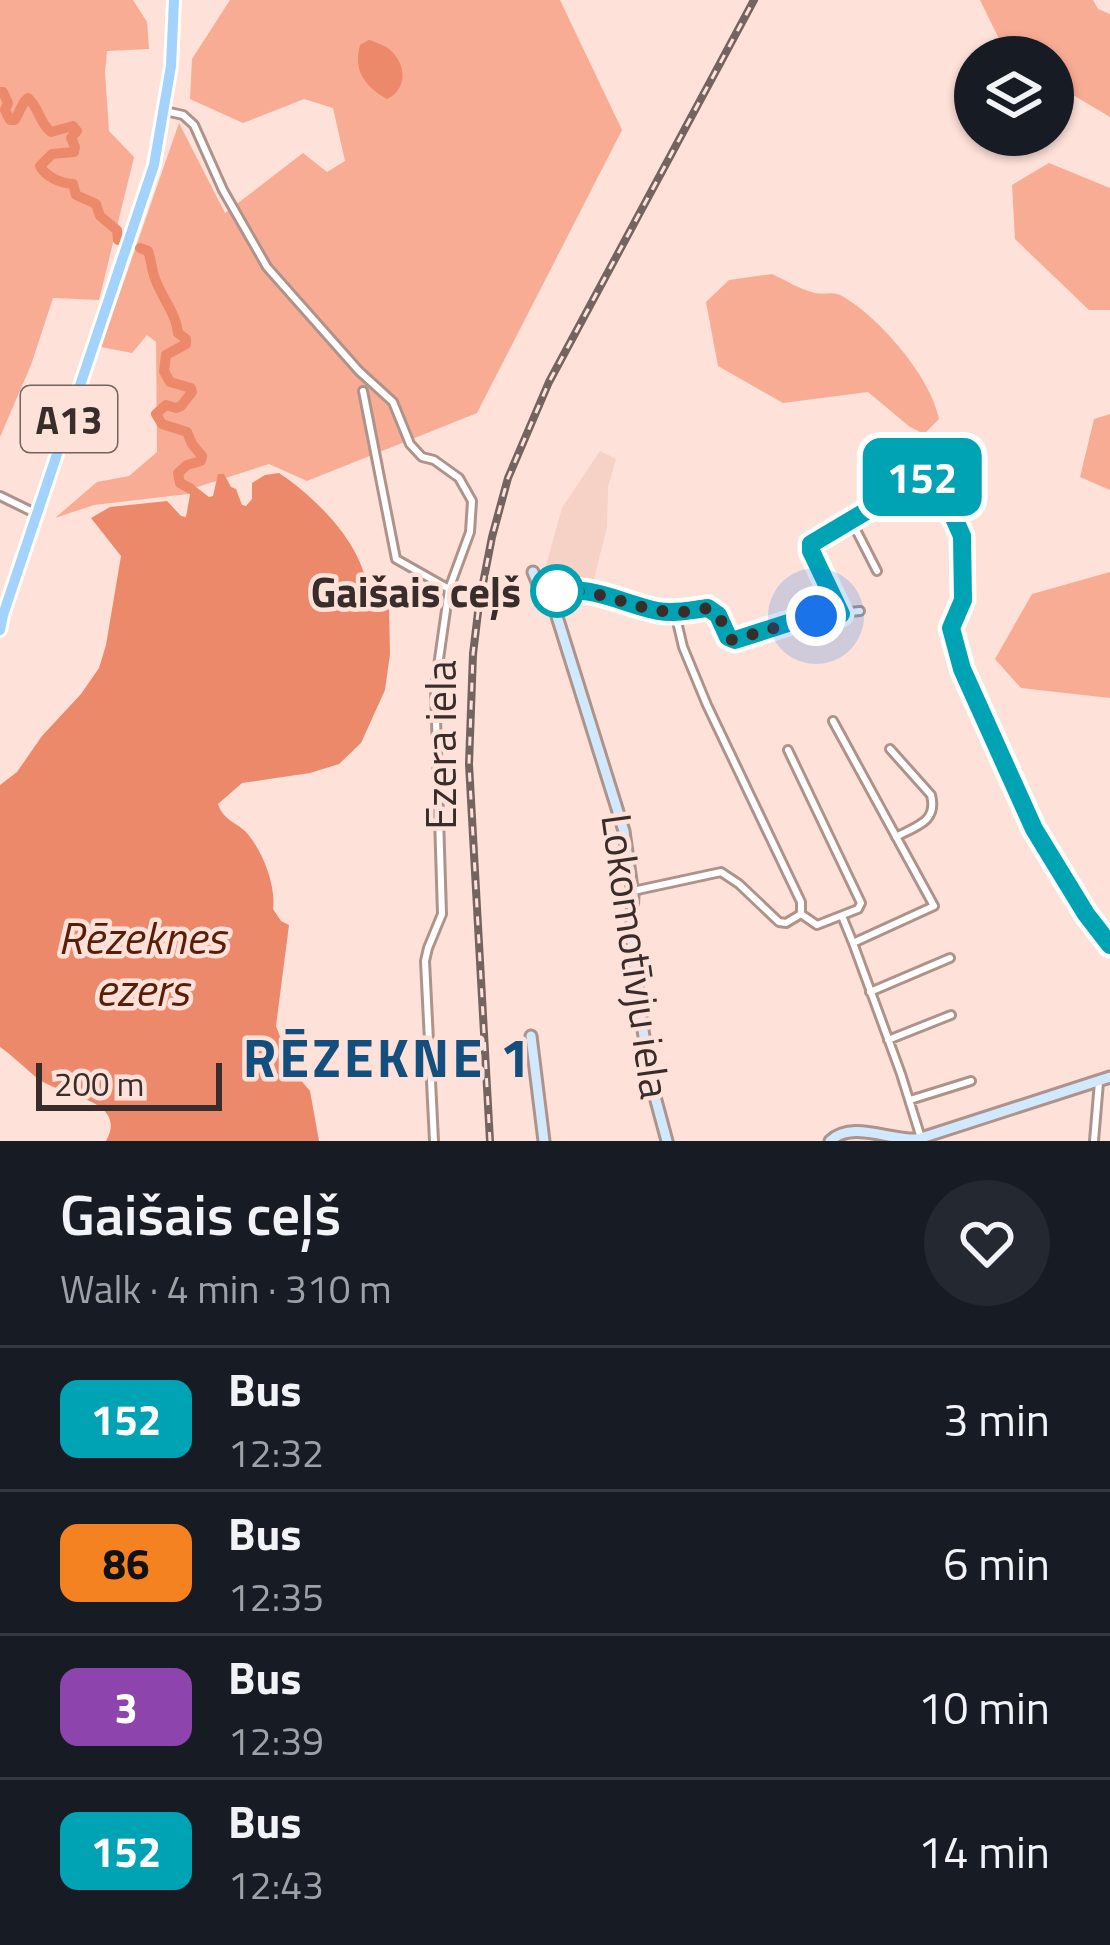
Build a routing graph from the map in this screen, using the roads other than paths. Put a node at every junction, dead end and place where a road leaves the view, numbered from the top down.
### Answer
1 (174, 0) edge
2 (165, 111) junction
3 (363, 391) dead end
4 (903, 457) dead end
5 (921, 476) junction
6 (0, 496) edge
7 (37, 514) junction
8 (851, 520) junction
9 (878, 571) dead end
10 (533, 572) dead end
11 (449, 589) junction
12 (5, 593) edge
13 (550, 594) junction
14 (860, 611) dead end
15 (675, 613) junction
16 (841, 614) junction
17 (0, 625) edge
18 (833, 721) dead end
19 (890, 749) dead end
20 (788, 750) dead end
21 (896, 837) junction
22 (633, 891) junction
23 (801, 914) junction
24 (842, 916) junction
25 (853, 943) junction
26 (1110, 945) edge
27 (950, 958) dead end
28 (870, 992) junction
29 (951, 1015) dead end
30 (531, 1036) dead end
31 (888, 1040) junction
32 (1104, 1079) edge
33 (971, 1081) dead end
34 (910, 1100) junction
35 (921, 1138) junction
36 (434, 1141) edge
37 (544, 1141) edge
38 (667, 1141) edge
39 (830, 1141) edge
40 (1094, 1141) edge

1 - 2 main road, A13
2 - 7 main road, A13
2 - 11 street, Ezera iela
3 - 11 street
4 - 5 street
5 - 8 street
5 - 26 street
6 - 7 street
7 - 12 main road, A13
8 - 9 street
8 - 16 street
10 - 13 street, Lokomotīvju iela
11 - 36 street, Ezera iela
12 - 17 main road, A13
13 - 15 street
13 - 22 street, Lokomotīvju iela
14 - 16 street
15 - 16 street
15 - 23 street
18 - 21 street
19 - 21 street
20 - 24 street
21 - 25 street
22 - 23 street
22 - 38 street, Lokomotīvju iela
23 - 24 street
24 - 25 street
25 - 28 street
27 - 28 street
28 - 31 street
29 - 31 street
30 - 37 street
31 - 34 street
32 - 35 street
32 - 40 street
33 - 34 street
34 - 35 street
35 - 39 street

